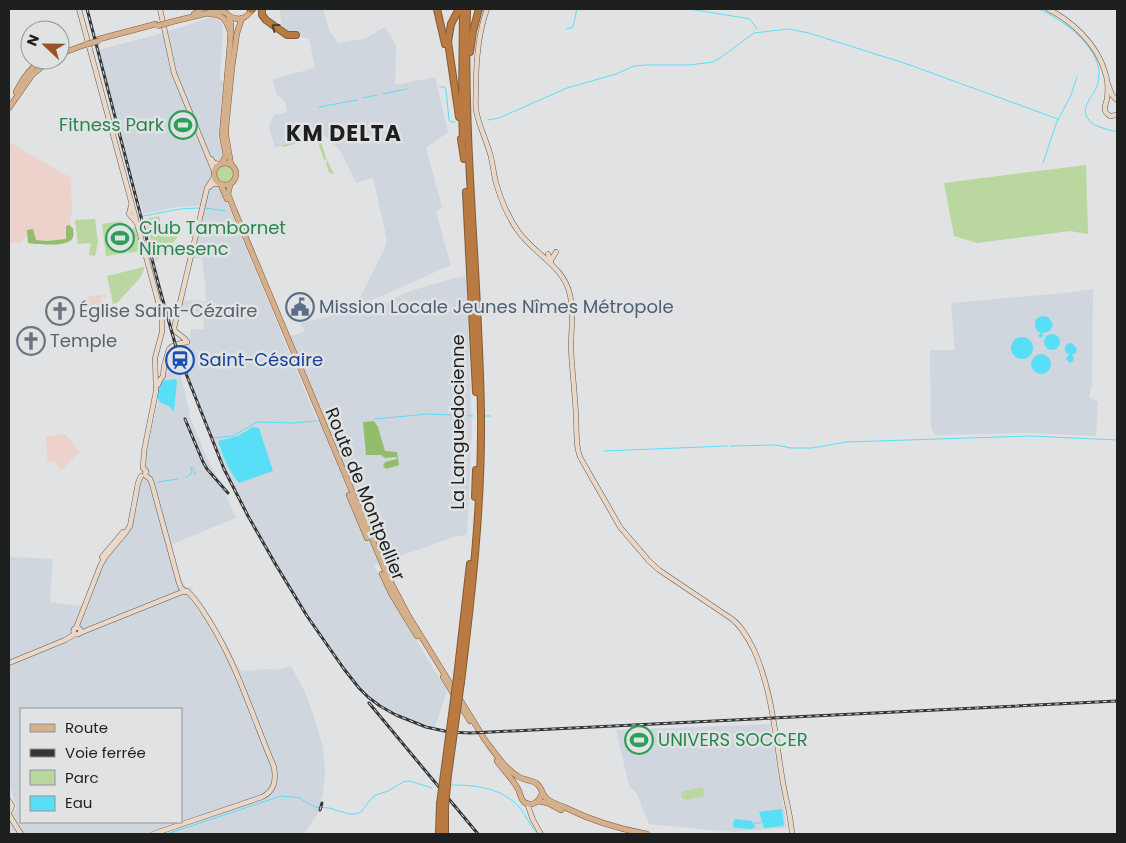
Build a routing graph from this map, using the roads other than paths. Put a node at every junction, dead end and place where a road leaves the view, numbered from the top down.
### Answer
1 (79, 9) edge
2 (160, 9) edge
3 (202, 9) edge
4 (252, 9) edge
5 (262, 9) edge
6 (437, 9) edge
7 (459, 9) edge
8 (467, 9) edge
9 (479, 9) edge
10 (487, 9) edge
11 (1048, 9) edge
12 (208, 11) edge
13 (226, 13) edge
14 (194, 14) junction
15 (242, 18) junction
16 (171, 21) junction
17 (296, 35) dead end
18 (230, 44) junction
19 (70, 49) edge
20 (451, 66) junction
21 (31, 70) edge
22 (38, 70) edge
23 (1107, 80) junction
24 (466, 91) junction
25 (1117, 100) edge
26 (1106, 102) junction
27 (9, 106) edge
28 (1117, 115) edge
29 (209, 156) junction
30 (464, 159) junction
31 (221, 164) junction
32 (231, 165) junction
33 (214, 170) junction
34 (214, 177) junction
35 (220, 184) junction
36 (230, 185) junction
37 (207, 190) junction
38 (556, 252) dead end
39 (548, 259) junction
40 (159, 371) junction
41 (143, 476) junction
42 (366, 510) dead end
43 (374, 544) junction
44 (185, 590) junction
45 (78, 630) junction
46 (9, 663) edge
47 (459, 680) junction
48 (530, 782) junction
49 (542, 792) junction
50 (520, 793) junction
51 (9, 801) edge
52 (537, 802) junction
53 (527, 803) junction
54 (550, 803) junction
55 (443, 806) junction
56 (530, 811) junction
57 (9, 813) edge
58 (21, 834) edge
59 (153, 834) edge
60 (439, 834) edge
61 (444, 834) edge
62 (541, 834) edge
63 (636, 834) edge
64 (647, 834) edge
65 (792, 834) edge

1 - 40 street
2 - 29 street
3 - 14 main road
4 - 15 main road
17 -> 5 highway
6 - 20 highway
7 - 20 highway
7 - 30 highway, La Languedocienne
8 - 24 highway, La Languedocienne
9 - 24 highway
10 - 39 street
11 - 23 street
12 - 13 main road
12 - 14 main road
12 - 16 main road
12 - 18 main road
13 - 15 main road
13 - 18 main road
14 - 16 main road
15 - 32 main road
16 - 19 main road, bridge
18 - 31 main road
20 - 30 highway
21 - 27 main road
22 - 27 main road
23 - 25 street
23 - 26 street
24 - 47 highway, La Languedocienne
25 - 26 street
26 - 28 street
29 - 31 street
29 - 33 street
30 - 47 highway, La Languedocienne
31 - 32 main road
31 - 33 main road
32 - 36 main road
33 - 34 main road
34 - 35 main road
34 - 37 street
35 - 36 main road
35 - 37 street
35 - 50 main road, Route de Montpellier
36 - 43 main road, Route de Montpellier
37 - 40 street
38 - 39 street
39 - 65 street
40 - 41 street
41 - 44 street
41 - 45 street
42 - 43 street
43 - 48 main road, Route de Montpellier
44 - 45 street
44 - 59 street
45 - 46 street
47 - 55 highway, La Languedocienne, bridge
48 - 49 main road
48 - 50 main road
49 - 52 main road
49 - 54 main road
50 - 53 main road
51 - 57 street
52 - 53 main road
52 - 54 main road
52 - 56 street
53 - 56 street
54 - 63 main road
54 - 64 main road
55 - 60 highway, La Languedocienne
55 - 61 highway, La Languedocienne
56 - 62 street
57 - 58 street

